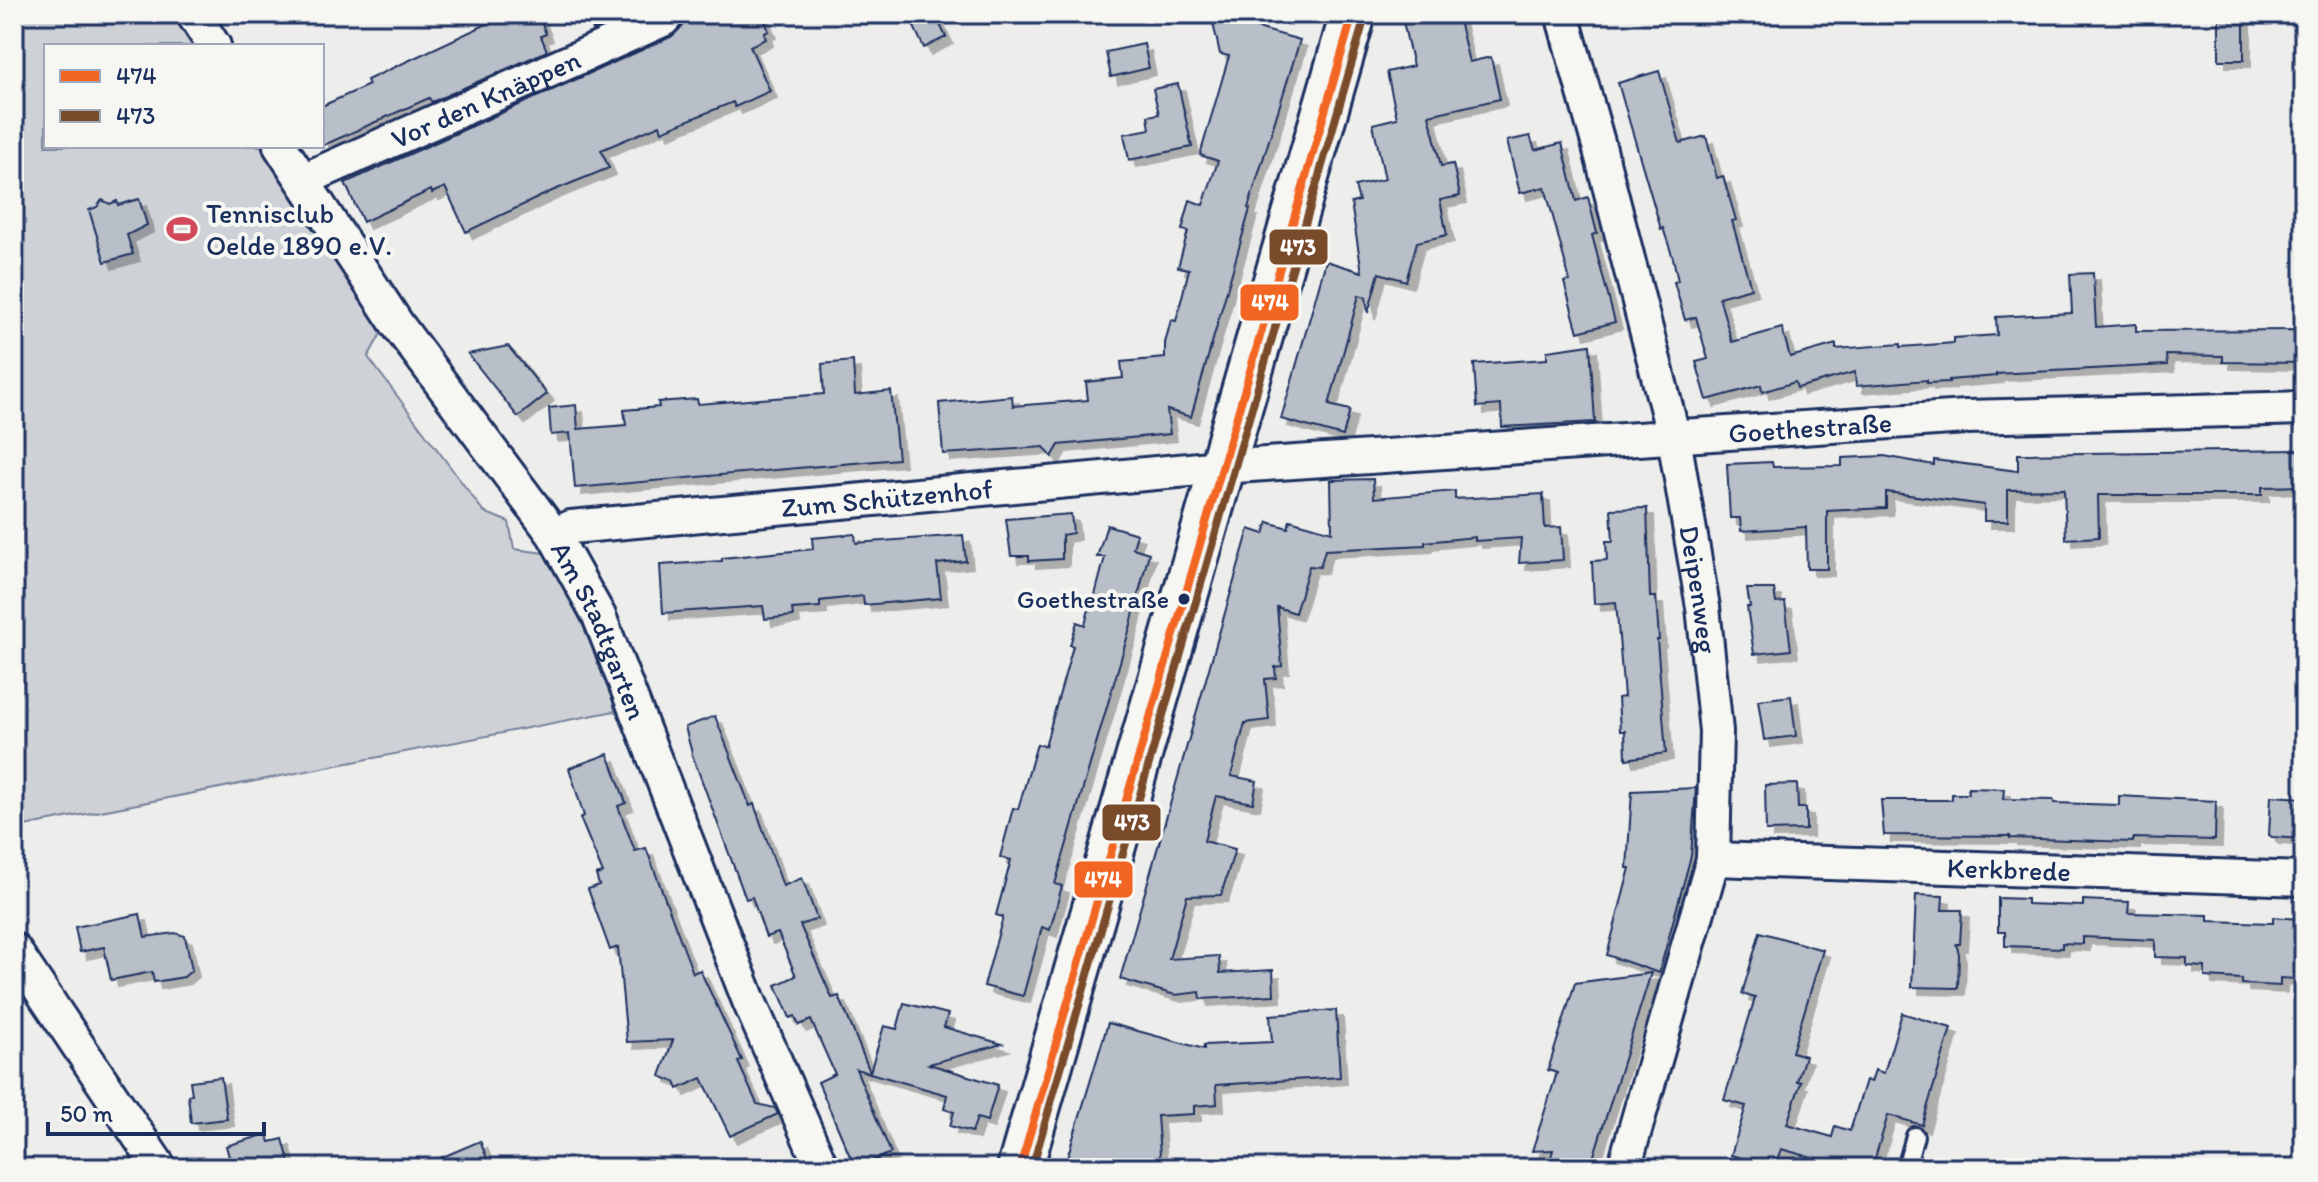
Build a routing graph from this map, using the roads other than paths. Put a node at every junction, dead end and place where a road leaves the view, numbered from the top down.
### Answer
1 (193, 14) edge
2 (668, 14) edge
3 (1353, 14) edge
4 (1562, 14) edge
5 (213, 44) edge
6 (281, 148) edge
7 (303, 180) junction
8 (2304, 408) edge
9 (1674, 438) junction
10 (1221, 467) junction
11 (554, 535) junction
12 (1713, 859) junction
13 (2304, 879) edge
14 (14, 950) edge
15 (1915, 1136) dead end
16 (160, 1168) edge
17 (822, 1168) edge
18 (1020, 1168) edge
19 (1624, 1168) edge
20 (1906, 1168) edge

1 - 5 street
2 - 7 street, Vor den Knäppen
3 - 10 main road
4 - 9 street, Deipenweg
6 - 7 street, Am Stadtgarten
7 - 11 street, Am Stadtgarten
8 - 9 street, Goethestraße
9 - 10 street, Goethestraße
9 - 12 street, Deipenweg
10 - 11 street, Zum Schützenhof
10 - 18 main road
11 - 17 street, Am Stadtgarten
12 - 13 street, Kerkbrede
12 - 19 street, Deipenweg
14 - 16 street
15 - 20 lane

